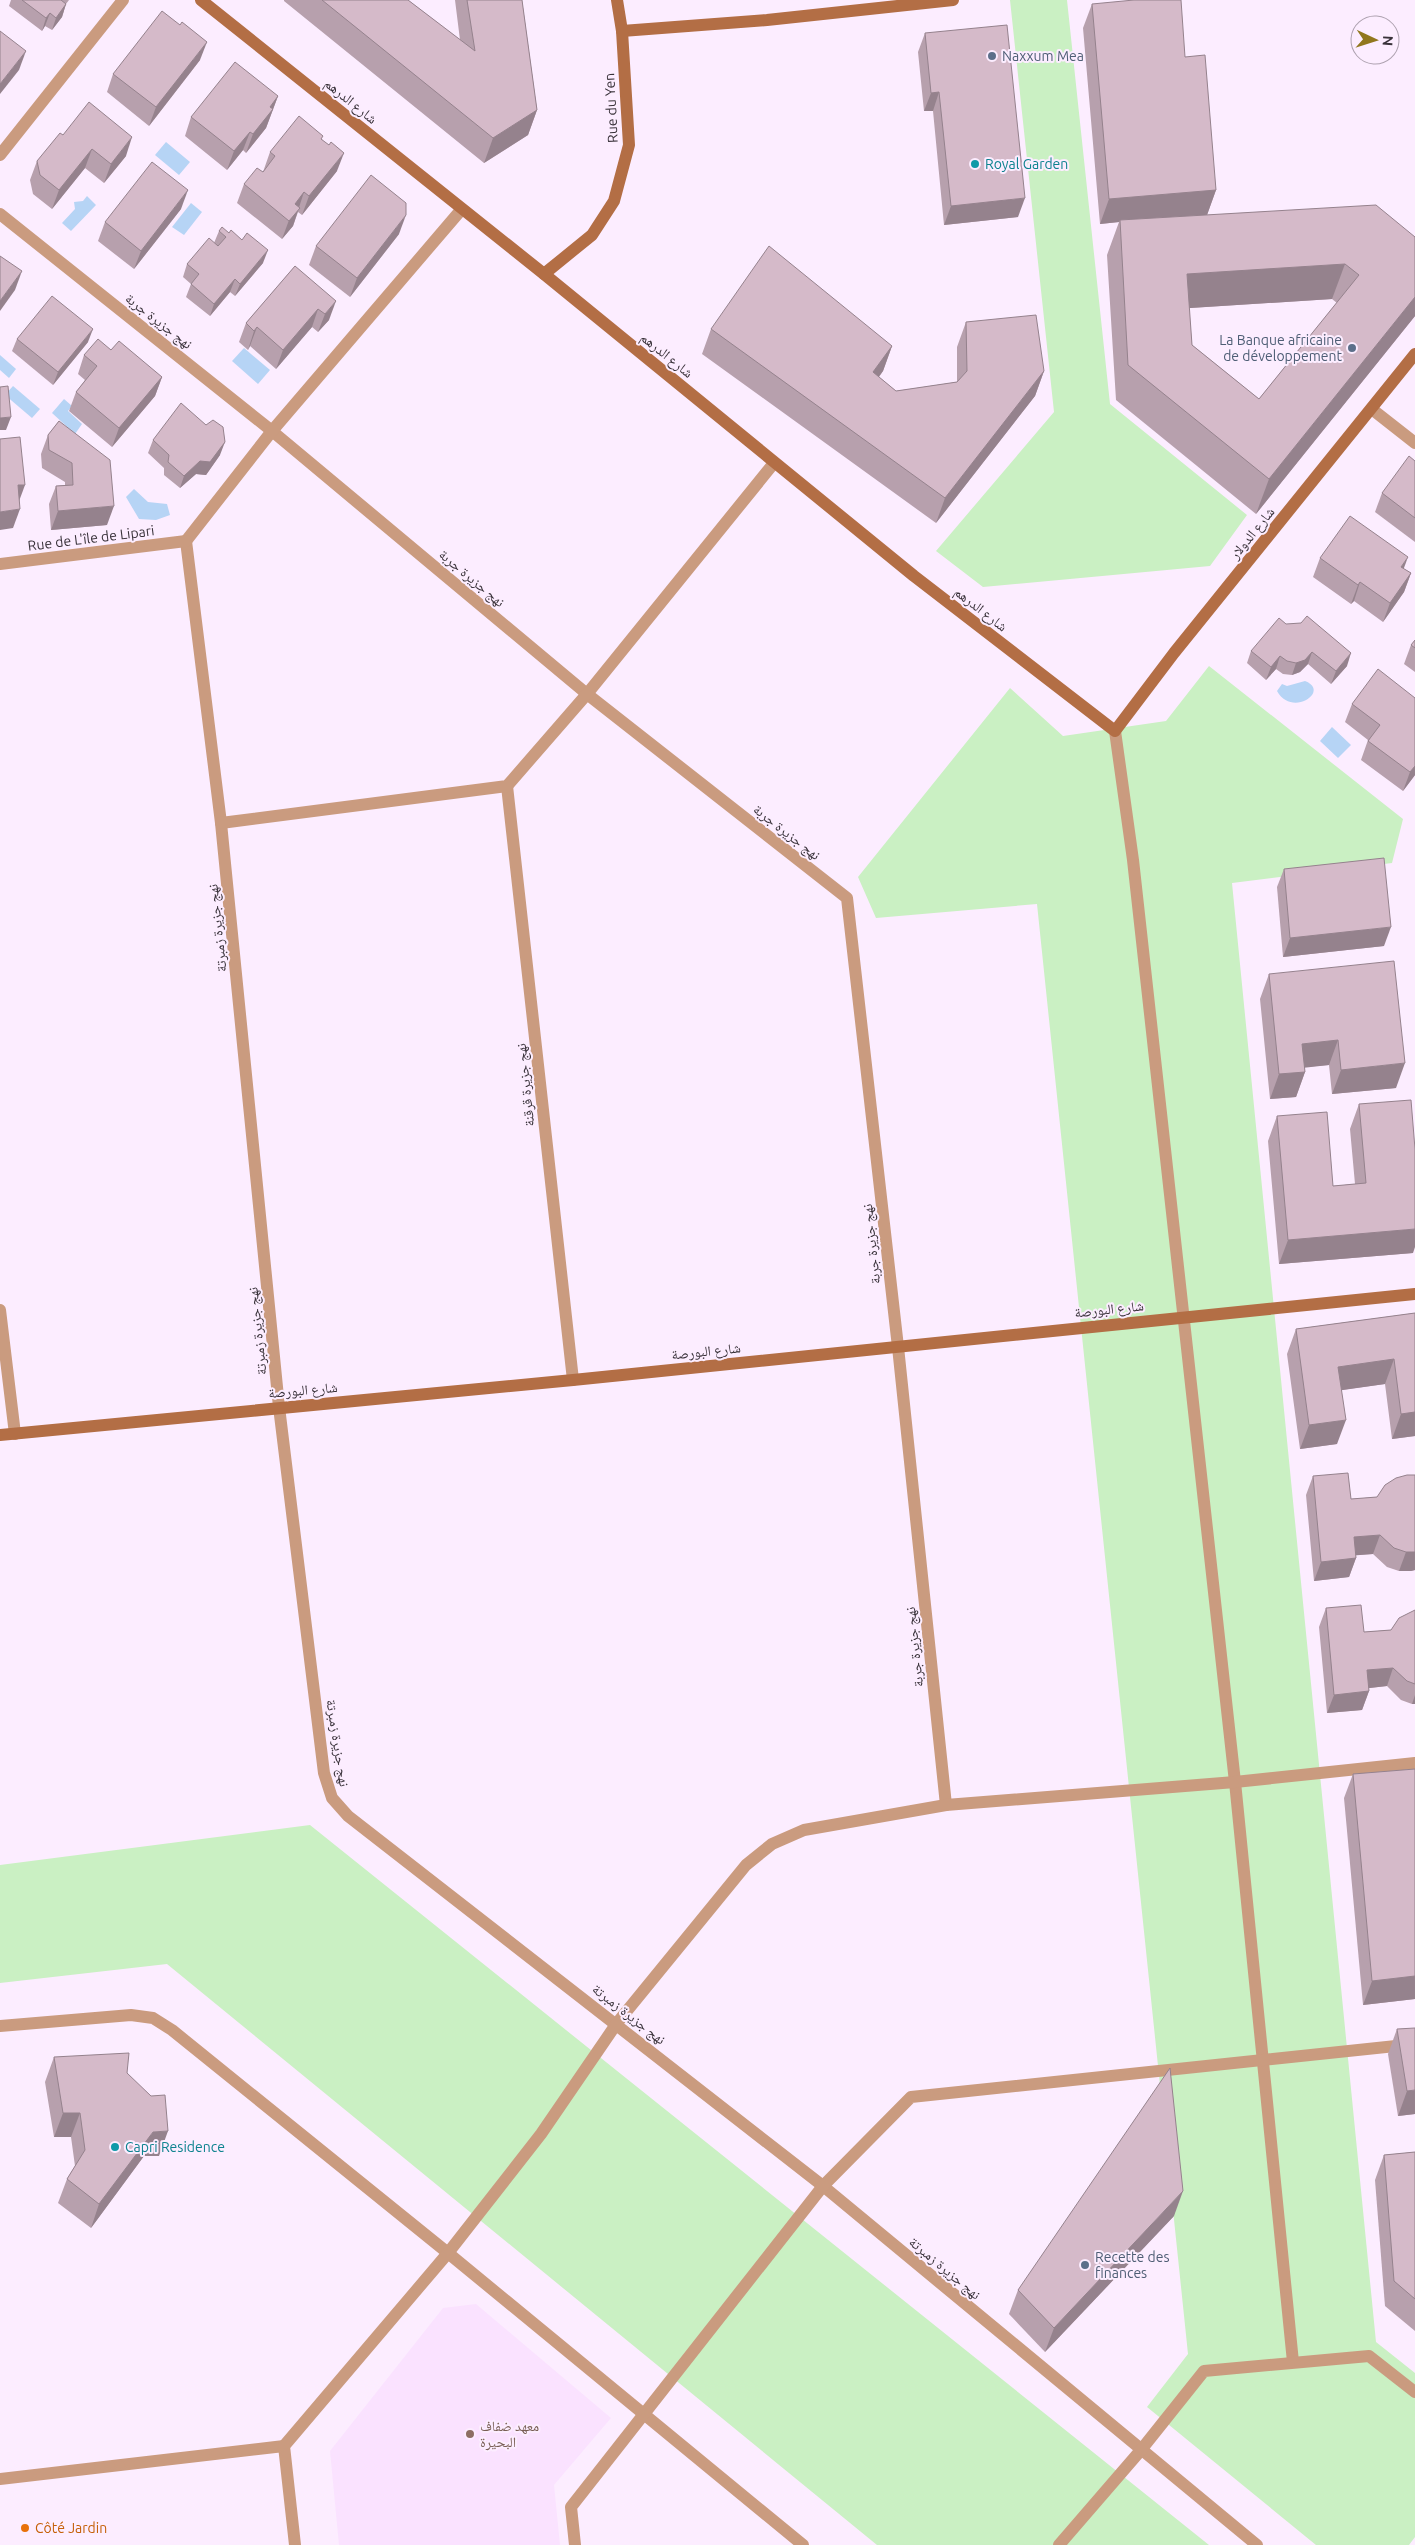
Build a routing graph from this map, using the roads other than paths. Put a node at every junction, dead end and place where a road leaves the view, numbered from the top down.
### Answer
1 (123, 0) edge
2 (201, 0) edge
3 (616, 0) edge
4 (953, 0) edge
5 (622, 31) junction
6 (0, 155) edge
7 (461, 210) junction
8 (0, 214) edge
9 (544, 274) junction
10 (1415, 354) edge
11 (1373, 410) junction
12 (272, 431) junction
13 (1415, 443) edge
14 (774, 463) junction
15 (186, 541) junction
16 (0, 564) edge
17 (587, 694) junction
18 (1114, 731) junction
19 (507, 786) junction
20 (221, 823) junction
21 (1415, 1294) edge
22 (0, 1310) edge
23 (1184, 1316) junction
24 (898, 1347) junction
25 (573, 1380) junction
26 (279, 1408) junction
27 (14, 1434) junction
28 (0, 1435) edge
29 (1415, 1763) edge
30 (1235, 1782) junction
31 (946, 1805) junction
32 (617, 2023) junction
33 (0, 2026) edge
34 (1415, 2044) edge
35 (1262, 2060) junction
36 (823, 2186) junction
37 (448, 2253) junction
38 (1293, 2362) junction
39 (1415, 2392) edge
40 (644, 2415) junction
41 (284, 2446) junction
42 (1141, 2450) junction
43 (0, 2479) edge
44 (294, 2545) edge
45 (575, 2545) edge
46 (803, 2545) edge
47 (1059, 2545) edge
48 (1257, 2545) edge

1 - 6 street
2 - 7 street, شارع الدرهم
3 - 5 street, Rue du Yen
4 - 5 street
5 - 9 street, Rue du Yen
7 - 9 street, شارع الدرهم
7 - 12 street
8 - 12 street, نهج جزيرة جربة
9 - 14 street, شارع الدرهم
10 - 11 street, شارع الدولار
11 - 13 street
11 - 18 street, شارع الدولار
12 - 15 street
12 - 17 street, نهج جزيرة جربة
14 - 17 street
14 - 18 street, شارع الدرهم
15 - 16 street, Rue de L'île de Lipari
15 - 20 street, نهج جزيرة زمبرتة
17 - 19 street
17 - 24 street, نهج جزيرة جربة
18 - 23 street
19 - 20 street
19 - 25 street, نهج جزيرة قرقنة
20 - 26 street, نهج جزيرة زمبرتة
21 - 23 street, شارع البورصة
22 - 27 street
23 - 24 street, شارع البورصة
23 - 30 street
24 - 25 street, شارع البورصة
24 - 31 street, نهج جزيرة جربة
25 - 26 street, شارع البورصة
26 - 27 street, شارع البورصة
26 - 32 street, نهج جزيرة زمبرتة
27 - 28 street, شارع البورصة
29 - 30 street
30 - 31 street
30 - 35 street
31 - 32 street
32 - 36 street, نهج جزيرة زمبرتة
32 - 37 street
33 - 37 street
34 - 35 street
35 - 36 street
35 - 38 street
36 - 40 street
36 - 42 street, نهج جزيرة زمبرتة
37 - 40 street
37 - 41 street
38 - 39 street
38 - 42 street
40 - 45 street
40 - 46 street
41 - 43 street
41 - 44 street
42 - 47 street
42 - 48 street, نهج جزيرة زمبرتة

